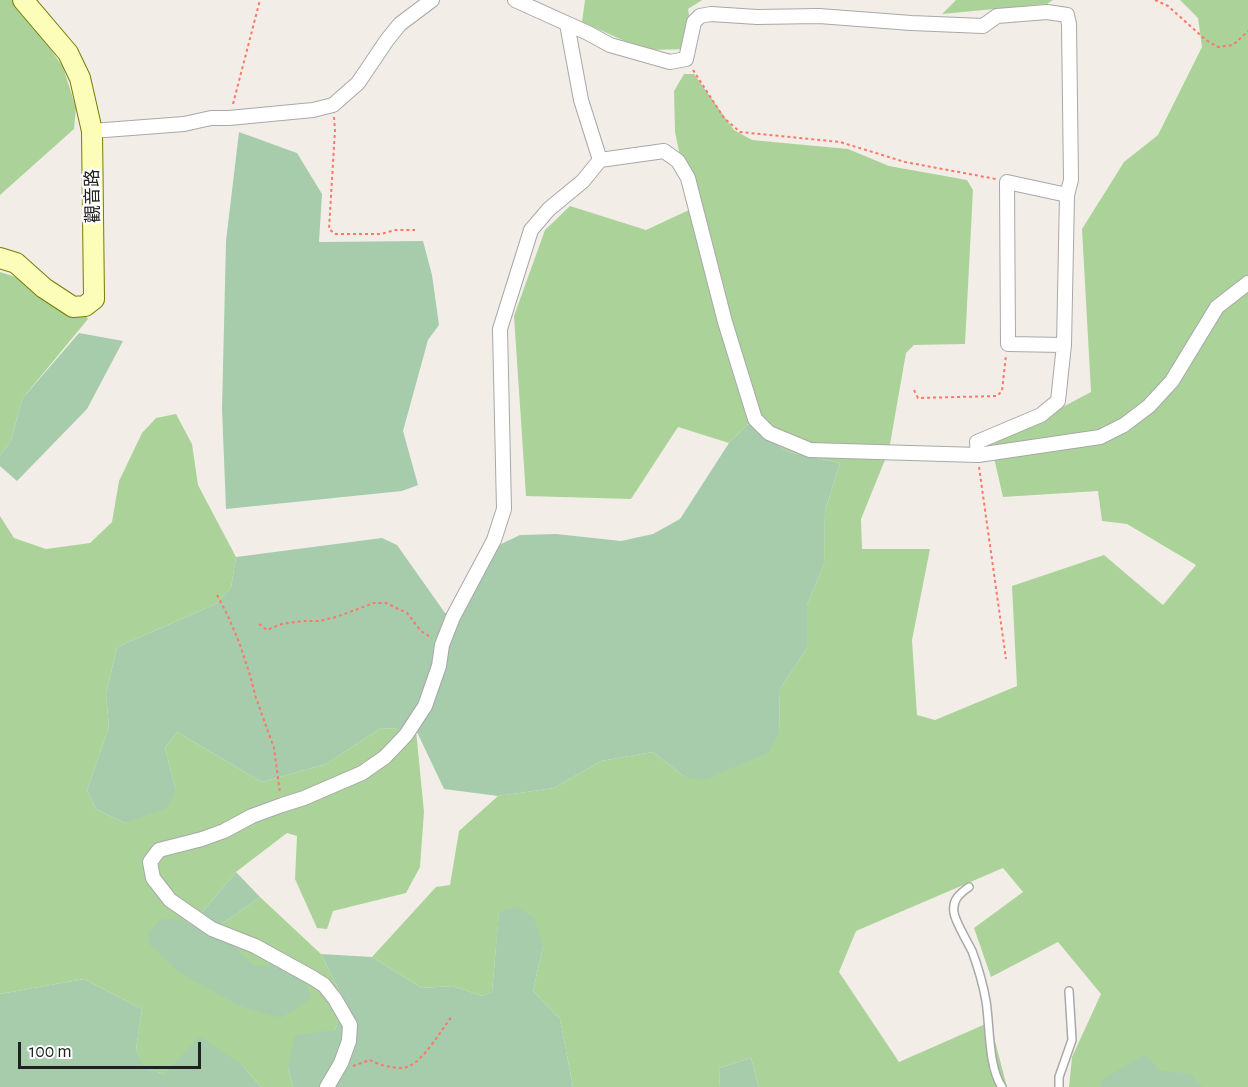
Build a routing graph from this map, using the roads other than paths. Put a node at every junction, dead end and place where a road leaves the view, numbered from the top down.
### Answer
1 (23, 0) edge
2 (432, 0) edge
3 (515, 0) edge
4 (1071, 0) edge
5 (1067, 15) junction
6 (567, 24) junction
7 (92, 130) junction
8 (600, 160) junction
9 (1067, 195) junction
10 (0, 258) edge
11 (1248, 283) edge
12 (1064, 345) junction
13 (978, 455) junction
14 (969, 888) dead end
15 (1070, 991) dead end
16 (327, 1087) edge
17 (1002, 1087) edge
18 (1059, 1087) edge

1 - 7 street, 觀音路
2 - 7 street
3 - 6 street
4 - 5 street
5 - 6 street
5 - 9 street
6 - 8 street
7 - 10 street, 觀音路
8 - 13 street
8 - 16 street
9 - 12 street
9 - 12 street
11 - 13 street
12 - 13 street
14 - 17 lane
15 - 18 lane

